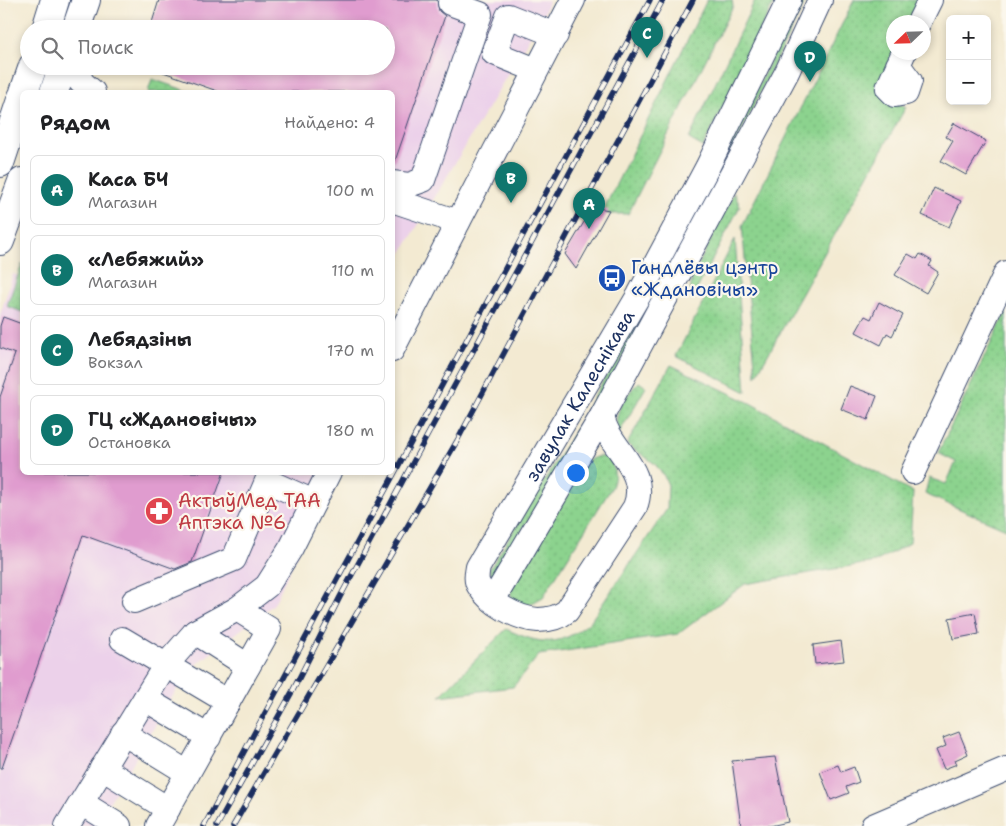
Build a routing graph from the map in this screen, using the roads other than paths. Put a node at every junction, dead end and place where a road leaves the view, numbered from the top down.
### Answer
1 (55, 0) edge
2 (86, 0) edge
3 (573, 0) edge
4 (789, 0) edge
5 (820, 0) edge
6 (930, 0) edge
7 (450, 3) dead end
8 (922, 15) edge
9 (49, 20) edge
10 (79, 20) edge
11 (556, 35) junction
12 (536, 70) junction
13 (30, 75) edge
14 (60, 75) edge
15 (79, 75) edge
16 (25, 90) edge
17 (55, 90) edge
18 (91, 90) edge
19 (20, 103) edge
20 (0, 163) edge
21 (395, 183) edge
22 (20, 187) edge
23 (395, 201) edge
24 (395, 217) edge
25 (455, 229) junction
26 (0, 241) edge
27 (1006, 273) edge
28 (395, 344) edge
29 (602, 416) junction
30 (913, 472) dead end
31 (328, 475) edge
32 (314, 502) junction
33 (493, 600) junction
34 (134, 601) dead end
35 (237, 609) junction
36 (195, 632) junction
37 (122, 639) dead end
38 (164, 666) junction
39 (248, 666) junction
40 (145, 699) junction
41 (228, 702) junction
42 (124, 733) junction
43 (209, 737) junction
44 (102, 768) junction
45 (1006, 769) edge
46 (188, 773) junction
47 (82, 803) junction
48 (163, 817) edge
49 (67, 826) edge
50 (119, 826) edge
51 (873, 826) edge

1 - 9 main road
2 - 10 main road
3 - 11 street
4 - 33 street, завулак Калеснікава
5 - 29 street, завулак Калеснікава
6 - 8 street
7 - 21 street
11 - 12 street
11 - 12 street
12 - 25 street
13 - 16 main road
14 - 17 main road
15 - 18 street
19 - 20 main road
22 - 26 main road
23 - 25 street
24 - 25 street
25 - 28 street
27 - 30 street
29 - 33 street, завулак Калеснікава
29 - 33 street, завулак Калеснікава
31 - 32 street
32 - 34 street
32 - 35 street
35 - 36 street
35 - 39 street
36 - 38 street
36 - 39 street
37 - 38 street
38 - 40 street
38 - 41 street
39 - 41 street
40 - 42 street
40 - 43 street
41 - 43 street
42 - 44 street
42 - 46 street
43 - 46 street
44 - 47 street
44 - 48 street
45 - 51 street
46 - 48 street
47 - 49 street
47 - 50 street

